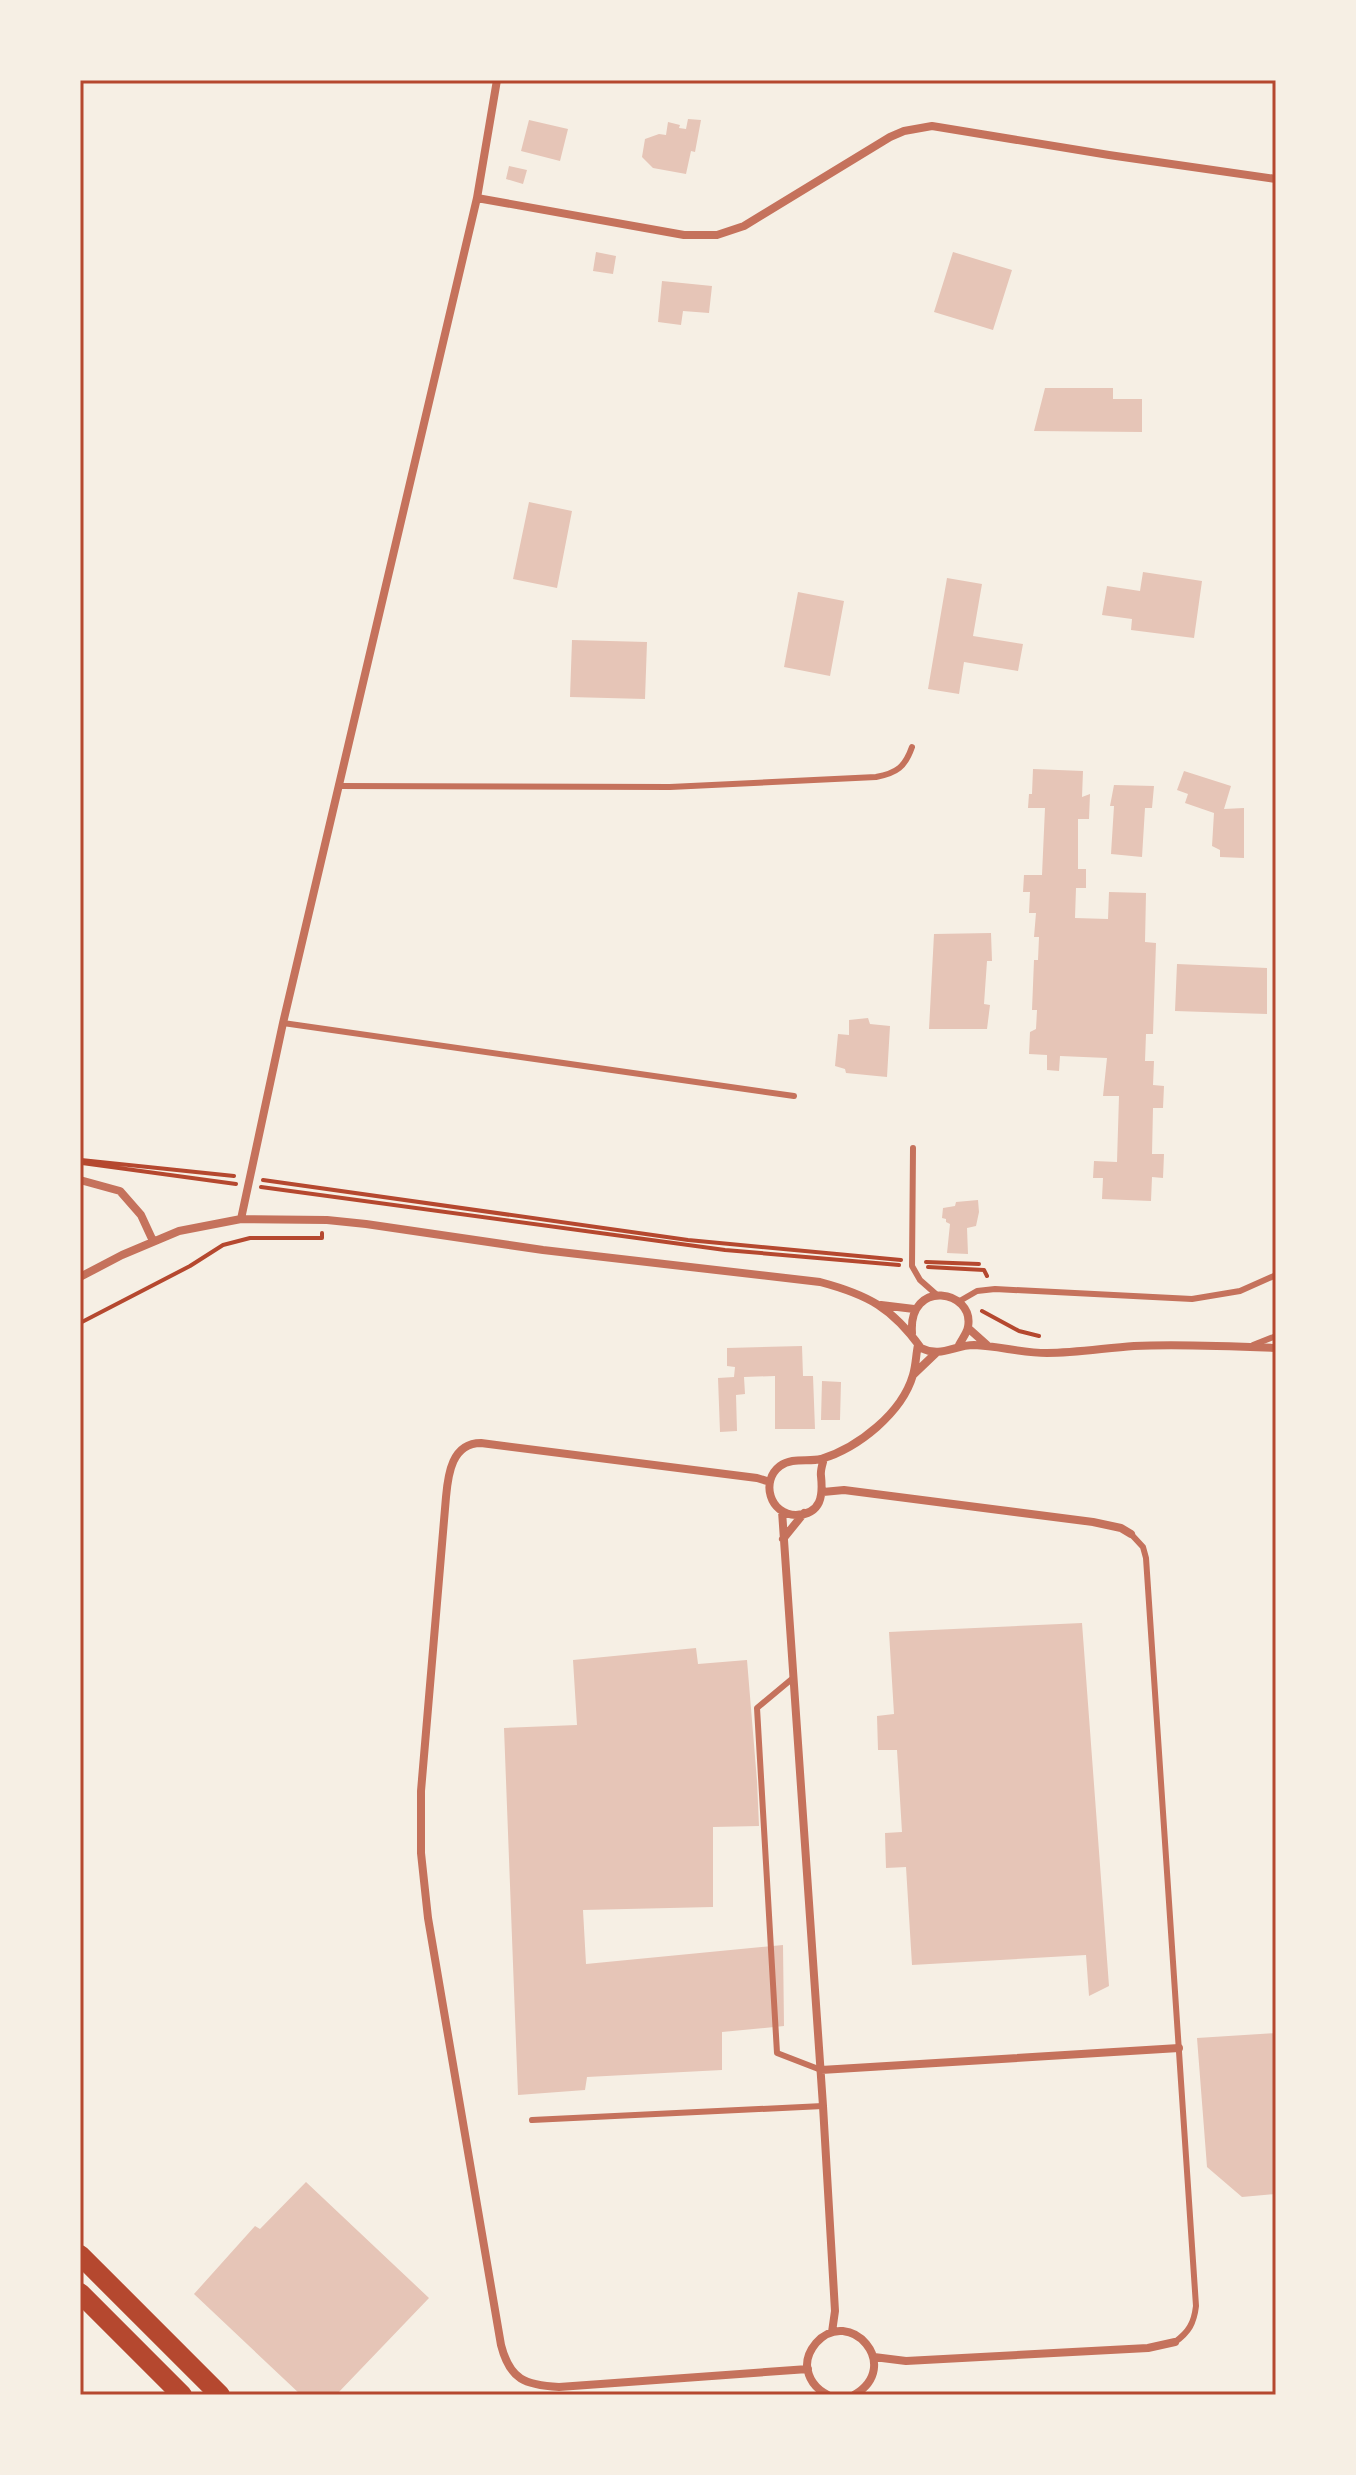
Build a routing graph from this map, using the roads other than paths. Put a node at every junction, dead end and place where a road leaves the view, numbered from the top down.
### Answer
1 (497, 80) edge
2 (1276, 179) edge
3 (477, 198) junction
4 (912, 747) dead end
5 (338, 786) junction
6 (283, 1023) junction
7 (794, 1096) dead end
8 (913, 1148) dead end
9 (80, 1180) edge
10 (241, 1219) junction
11 (153, 1241) junction
12 (1276, 1275) edge
13 (80, 1277) edge
14 (937, 1295) junction
15 (958, 1302) junction
16 (880, 1305) junction
17 (914, 1309) junction
18 (968, 1328) junction
19 (912, 1333) junction
20 (1276, 1336) edge
21 (918, 1345) junction
22 (959, 1345) junction
23 (987, 1345) junction
24 (1249, 1347) junction
25 (1276, 1348) edge
26 (936, 1353) junction
27 (913, 1374) junction
28 (824, 1458) junction
29 (806, 1462) junction
30 (821, 1477) junction
31 (770, 1482) junction
32 (844, 1490) junction
33 (823, 1492) junction
34 (782, 1511) junction
35 (804, 1513) junction
36 (1131, 1534) joint
37 (783, 1539) junction
38 (793, 1678) junction
39 (1179, 2048) junction
40 (821, 2070) junction
41 (823, 2106) junction
42 (532, 2120) dead end
43 (80, 2255) edge
44 (80, 2293) edge
45 (835, 2311) junction
46 (843, 2331) junction
47 (832, 2332) junction
48 (1175, 2342) joint
49 (874, 2357) junction
50 (906, 2361) junction
51 (874, 2368) junction
52 (808, 2369) junction
53 (182, 2395) edge
54 (220, 2395) edge
55 (828, 2395) edge
56 (854, 2395) edge

1 - 3 street
2 - 3 street
3 - 5 street
4 - 5 lane
5 - 6 street
6 - 7 lane
6 - 10 street
8 - 14 lane
9 - 11 street
10 - 11 street
10 - 16 street
11 - 13 street
12 - 15 lane
14 - 15 street
14 - 17 street
15 - 18 street
16 - 17 street
16 - 19 street
17 - 19 street
18 - 22 street
18 - 23 street
19 - 21 street
20 - 24 lane
21 - 26 street
21 - 27 street
22 - 23 street
22 - 26 street
23 - 24 street
24 - 25 street
26 - 27 street
27 - 28 street
28 - 29 street
28 - 30 street
29 - 30 street
29 - 31 street
30 - 32 street
30 - 33 street
31 - 34 street
31 - 52 street
32 - 33 street
32 - 36 street
33 - 35 street
34 - 35 street
34 - 37 street
35 - 37 street
36 - 39 lane
37 - 38 street
38 - 40 street
38 - 40 lane
39 - 40 street
39 - 48 lane
40 - 41 street
41 - 42 lane
41 - 45 street
43 - 54 main road
44 - 53 main road
45 - 46 street
45 - 47 street
46 - 47 street
46 - 49 street
47 - 52 street
48 - 50 street
49 - 50 street
49 - 51 street
50 - 51 street
51 - 56 street
52 - 55 street

